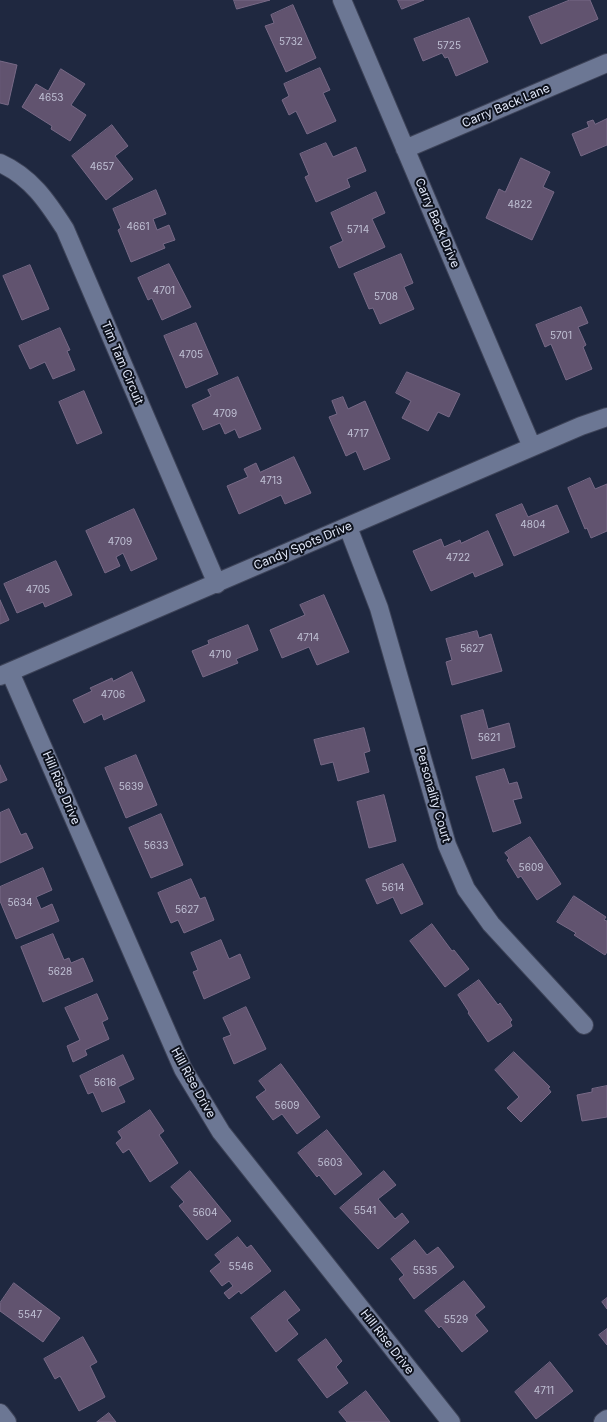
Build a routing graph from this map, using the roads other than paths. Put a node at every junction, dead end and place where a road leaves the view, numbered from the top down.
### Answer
1 (342, 0) edge
2 (607, 63) edge
3 (405, 149) junction
4 (0, 163) edge
5 (607, 417) edge
6 (532, 447) junction
7 (348, 527) junction
8 (217, 584) junction
9 (5, 674) edge
10 (584, 1025) dead end
11 (0, 1413) edge
12 (607, 1419) edge
13 (7, 1422) edge
14 (451, 1422) edge
15 (603, 1422) edge

1 - 3 street, Carry Back Drive
2 - 3 street, Carry Back Lane
3 - 6 street, Carry Back Drive
4 - 8 street, Tim Tam Circuit
5 - 6 street, Candy Spots Drive
6 - 7 street, Candy Spots Drive
7 - 8 street, Candy Spots Drive
7 - 10 street, Personality Court
8 - 9 street, Candy Spots Drive
9 - 14 street, Hill Rise Drive
11 - 13 street
12 - 15 street

